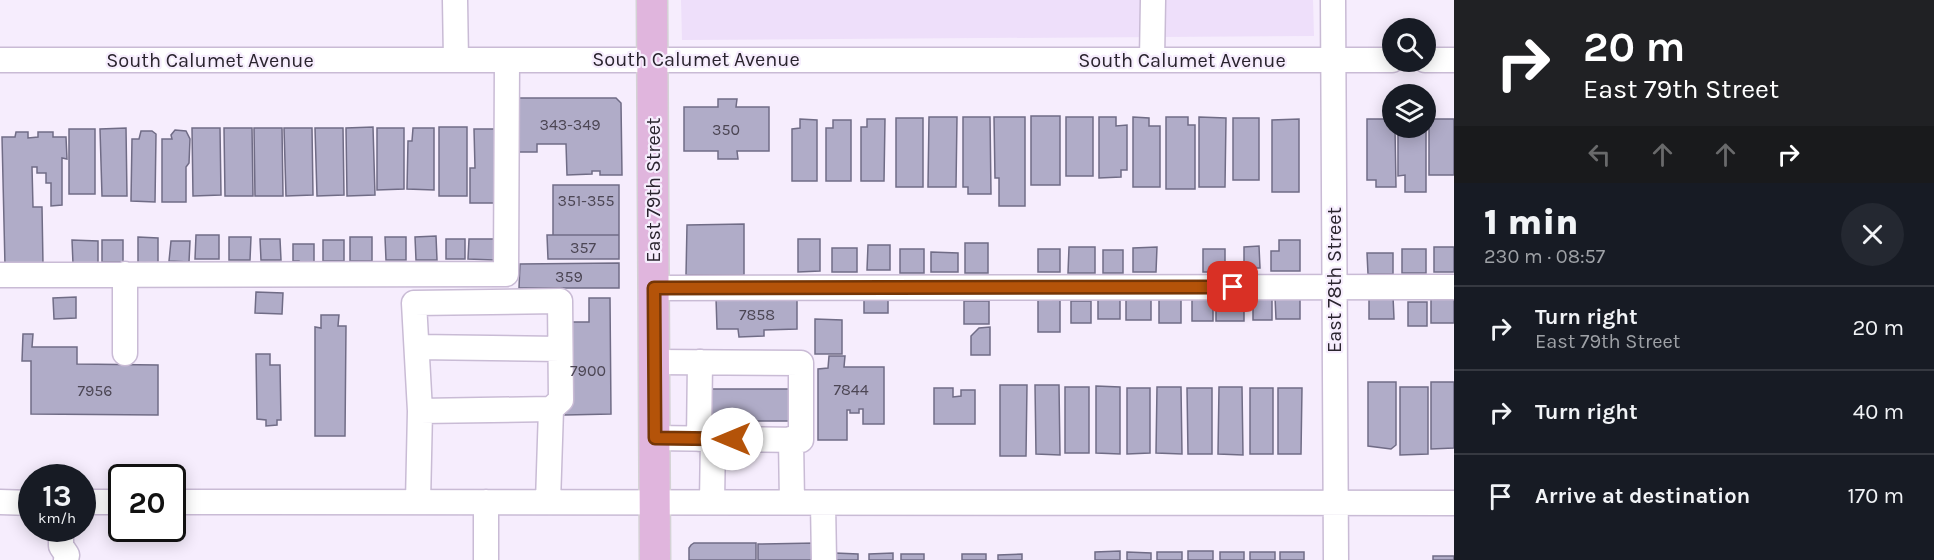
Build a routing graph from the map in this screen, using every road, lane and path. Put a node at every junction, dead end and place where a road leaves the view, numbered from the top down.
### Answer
1 (455, 0) edge
2 (652, 0) edge
3 (1153, 0) edge
4 (1333, 0) edge
5 (652, 59) junction
6 (1152, 59) junction
7 (0, 60) edge
8 (456, 60) junction
9 (507, 60) junction
10 (1333, 60) junction
11 (1382, 60) edge
12 (1436, 60) edge
13 (1454, 60) edge
14 (125, 274) junction
15 (0, 275) edge
16 (1334, 287) junction
17 (1454, 287) edge
18 (654, 288) junction
19 (417, 347) junction
20 (560, 349) junction
21 (125, 353) dead end
22 (654, 362) junction
23 (700, 362) junction
24 (551, 409) junction
25 (420, 411) junction
26 (655, 438) junction
27 (706, 439) junction
28 (791, 440) junction
29 (0, 502) edge
30 (18, 502) edge
31 (186, 502) edge
32 (418, 502) junction
33 (486, 502) junction
34 (548, 502) junction
35 (655, 502) junction
36 (712, 502) junction
37 (792, 502) junction
38 (823, 502) junction
39 (1336, 503) junction
40 (1454, 503) edge
41 (61, 542) edge
42 (66, 560) edge
43 (486, 560) edge
44 (655, 560) edge
45 (824, 560) edge
46 (1336, 560) edge

1 - 8 street
2 - 5 main road, East 79th Street
3 - 6 street
4 - 10 street, East 78th Street
5 - 6 street, South Calumet Avenue
5 - 9 street, South Calumet Avenue
5 - 18 main road, East 79th Street
6 - 10 street, South Calumet Avenue
7 - 8 street, South Calumet Avenue
8 - 9 street, South Calumet Avenue
9 - 14 street
10 - 11 street, South Calumet Avenue
10 - 16 street, East 78th Street
12 - 13 street
14 - 15 street
14 - 21 street
16 - 17 street
16 - 18 street
16 - 39 street, East 78th Street
18 - 22 main road, East 79th Street
19 - 20 street
19 - 20 street
19 - 25 street
20 - 24 street
22 - 23 street
22 - 26 main road, East 79th Street
23 - 27 street
23 - 28 street
24 - 25 street
24 - 34 street
25 - 32 street
26 - 27 street
26 - 35 main road, East 79th Street
27 - 28 street
27 - 36 street
28 - 37 street
29 - 30 street
31 - 32 street
32 - 33 street
33 - 34 street
33 - 43 street
34 - 35 street
35 - 36 street
35 - 44 main road, East 79th Street
36 - 37 street
37 - 38 street
38 - 39 street
38 - 45 street
39 - 40 street
39 - 46 street, East 78th Street
41 - 42 street

